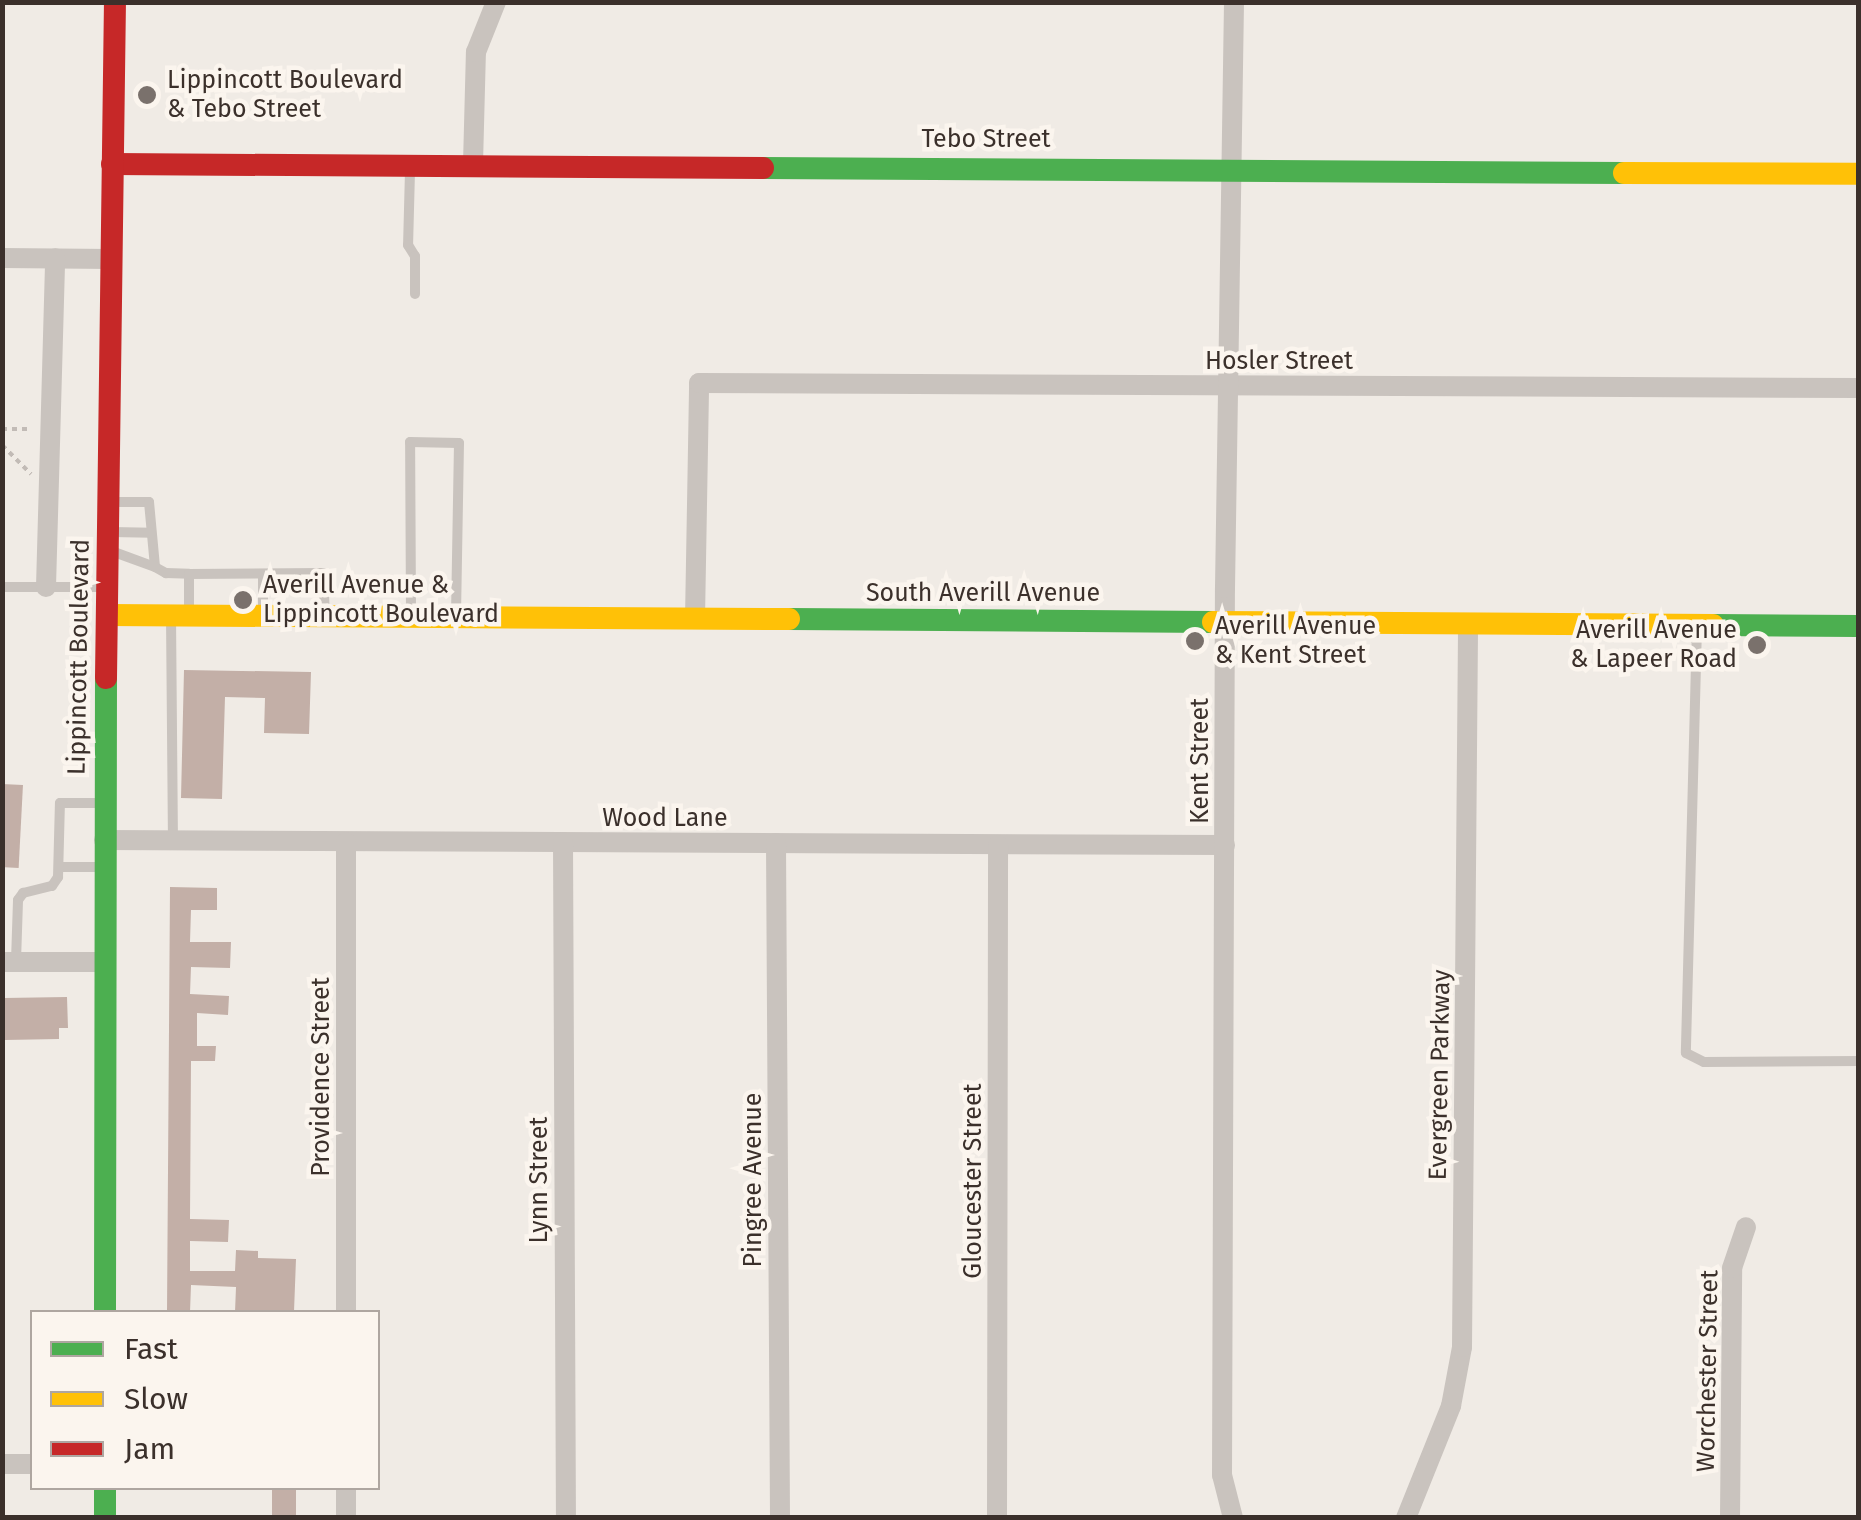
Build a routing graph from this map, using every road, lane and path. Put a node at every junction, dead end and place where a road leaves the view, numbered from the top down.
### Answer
1 (115, 2) edge
2 (496, 2) edge
3 (1234, 2) edge
4 (112, 164) junction
5 (473, 164) junction
6 (410, 165) junction
7 (1232, 167) junction
8 (1858, 174) edge
9 (2, 258) edge
10 (56, 258) junction
11 (111, 260) junction
12 (414, 294) dead end
13 (1228, 386) junction
14 (1858, 388) edge
15 (2, 429) edge
16 (32, 429) dead end
17 (2, 445) edge
18 (32, 474) dead end
19 (109, 502) junction
20 (151, 533) junction
21 (109, 541) junction
22 (154, 567) junction
23 (189, 574) junction
24 (263, 574) junction
25 (2, 587) edge
26 (46, 587) junction
27 (108, 587) junction
28 (107, 615) junction
29 (180, 616) junction
30 (263, 616) junction
31 (325, 616) junction
32 (411, 617) junction
33 (456, 617) junction
34 (695, 619) junction
35 (1225, 622) junction
36 (1468, 624) junction
37 (1697, 626) junction
38 (1858, 626) edge
39 (104, 802) junction
40 (104, 840) junction
41 (173, 842) junction
42 (346, 842) junction
43 (563, 842) junction
44 (776, 843) junction
45 (1226, 845) junction
46 (998, 846) junction
47 (59, 867) junction
48 (104, 867) junction
49 (9, 962) edge
50 (104, 962) junction
51 (1858, 1061) edge
52 (1746, 1227) dead end
53 (105, 1310) edge
54 (346, 1310) edge
55 (2, 1464) edge
56 (30, 1464) edge
57 (105, 1490) edge
58 (346, 1490) edge
59 (1409, 1516) edge
60 (105, 1518) edge
61 (346, 1518) edge
62 (566, 1518) edge
63 (780, 1518) edge
64 (997, 1518) edge
65 (1233, 1518) edge
66 (1730, 1518) edge

1 - 4 street, Lippincott Boulevard
2 - 5 street
3 - 7 street, Kent Street
4 - 6 street, Tebo Street
4 - 11 street, Lippincott Boulevard
5 - 6 street, Tebo Street
5 - 7 street, Tebo Street
6 - 12 lane
7 - 8 street, Tebo Street
7 - 13 street, Kent Street
9 - 10 street
10 - 11 street
10 - 26 street
11 - 19 street, Lippincott Boulevard
13 - 14 street, Hosler Street
13 - 34 street, Hosler Street
13 - 35 street, Kent Street
15 - 16 path
17 - 18 path
19 - 20 lane
19 - 21 street, Lippincott Boulevard
20 - 21 lane
20 - 22 lane
21 - 22 lane
21 - 27 street, Lippincott Boulevard
22 - 23 lane
23 - 24 lane
23 - 29 lane
24 - 30 lane
24 - 31 lane
25 - 26 lane
26 - 27 lane
27 - 28 street, Lippincott Boulevard
28 - 29 street, South Averill Avenue
28 - 39 street, Lippincott Boulevard
29 - 30 street, South Averill Avenue
29 - 41 lane
30 - 31 street, South Averill Avenue
31 - 32 street, South Averill Avenue
32 - 33 street, South Averill Avenue
32 - 33 lane
33 - 34 street, South Averill Avenue
34 - 35 street, South Averill Avenue
35 - 36 street, South Averill Avenue
35 - 45 street, Kent Street
36 - 37 street, South Averill Avenue
36 - 59 street, Evergreen Parkway
37 - 38 street, South Averill Avenue
37 - 51 lane
39 - 40 street, Lippincott Boulevard
39 - 47 lane
40 - 41 street, Wood Lane
40 - 48 street, Lippincott Boulevard
41 - 42 street, Wood Lane
42 - 43 street, Wood Lane
42 - 54 street, Providence Street
43 - 44 street, Wood Lane
43 - 62 street, Lynn Street
44 - 46 street, Wood Lane
44 - 63 street, Pingree Avenue
45 - 46 street, Wood Lane
45 - 65 street, Kent Street
46 - 64 street, Gloucester Street
47 - 48 lane
47 - 49 lane
48 - 50 street, Lippincott Boulevard
49 - 50 street
50 - 53 street, Lippincott Boulevard
52 - 66 street, Worchester Street
55 - 56 street
57 - 60 street
58 - 61 street

